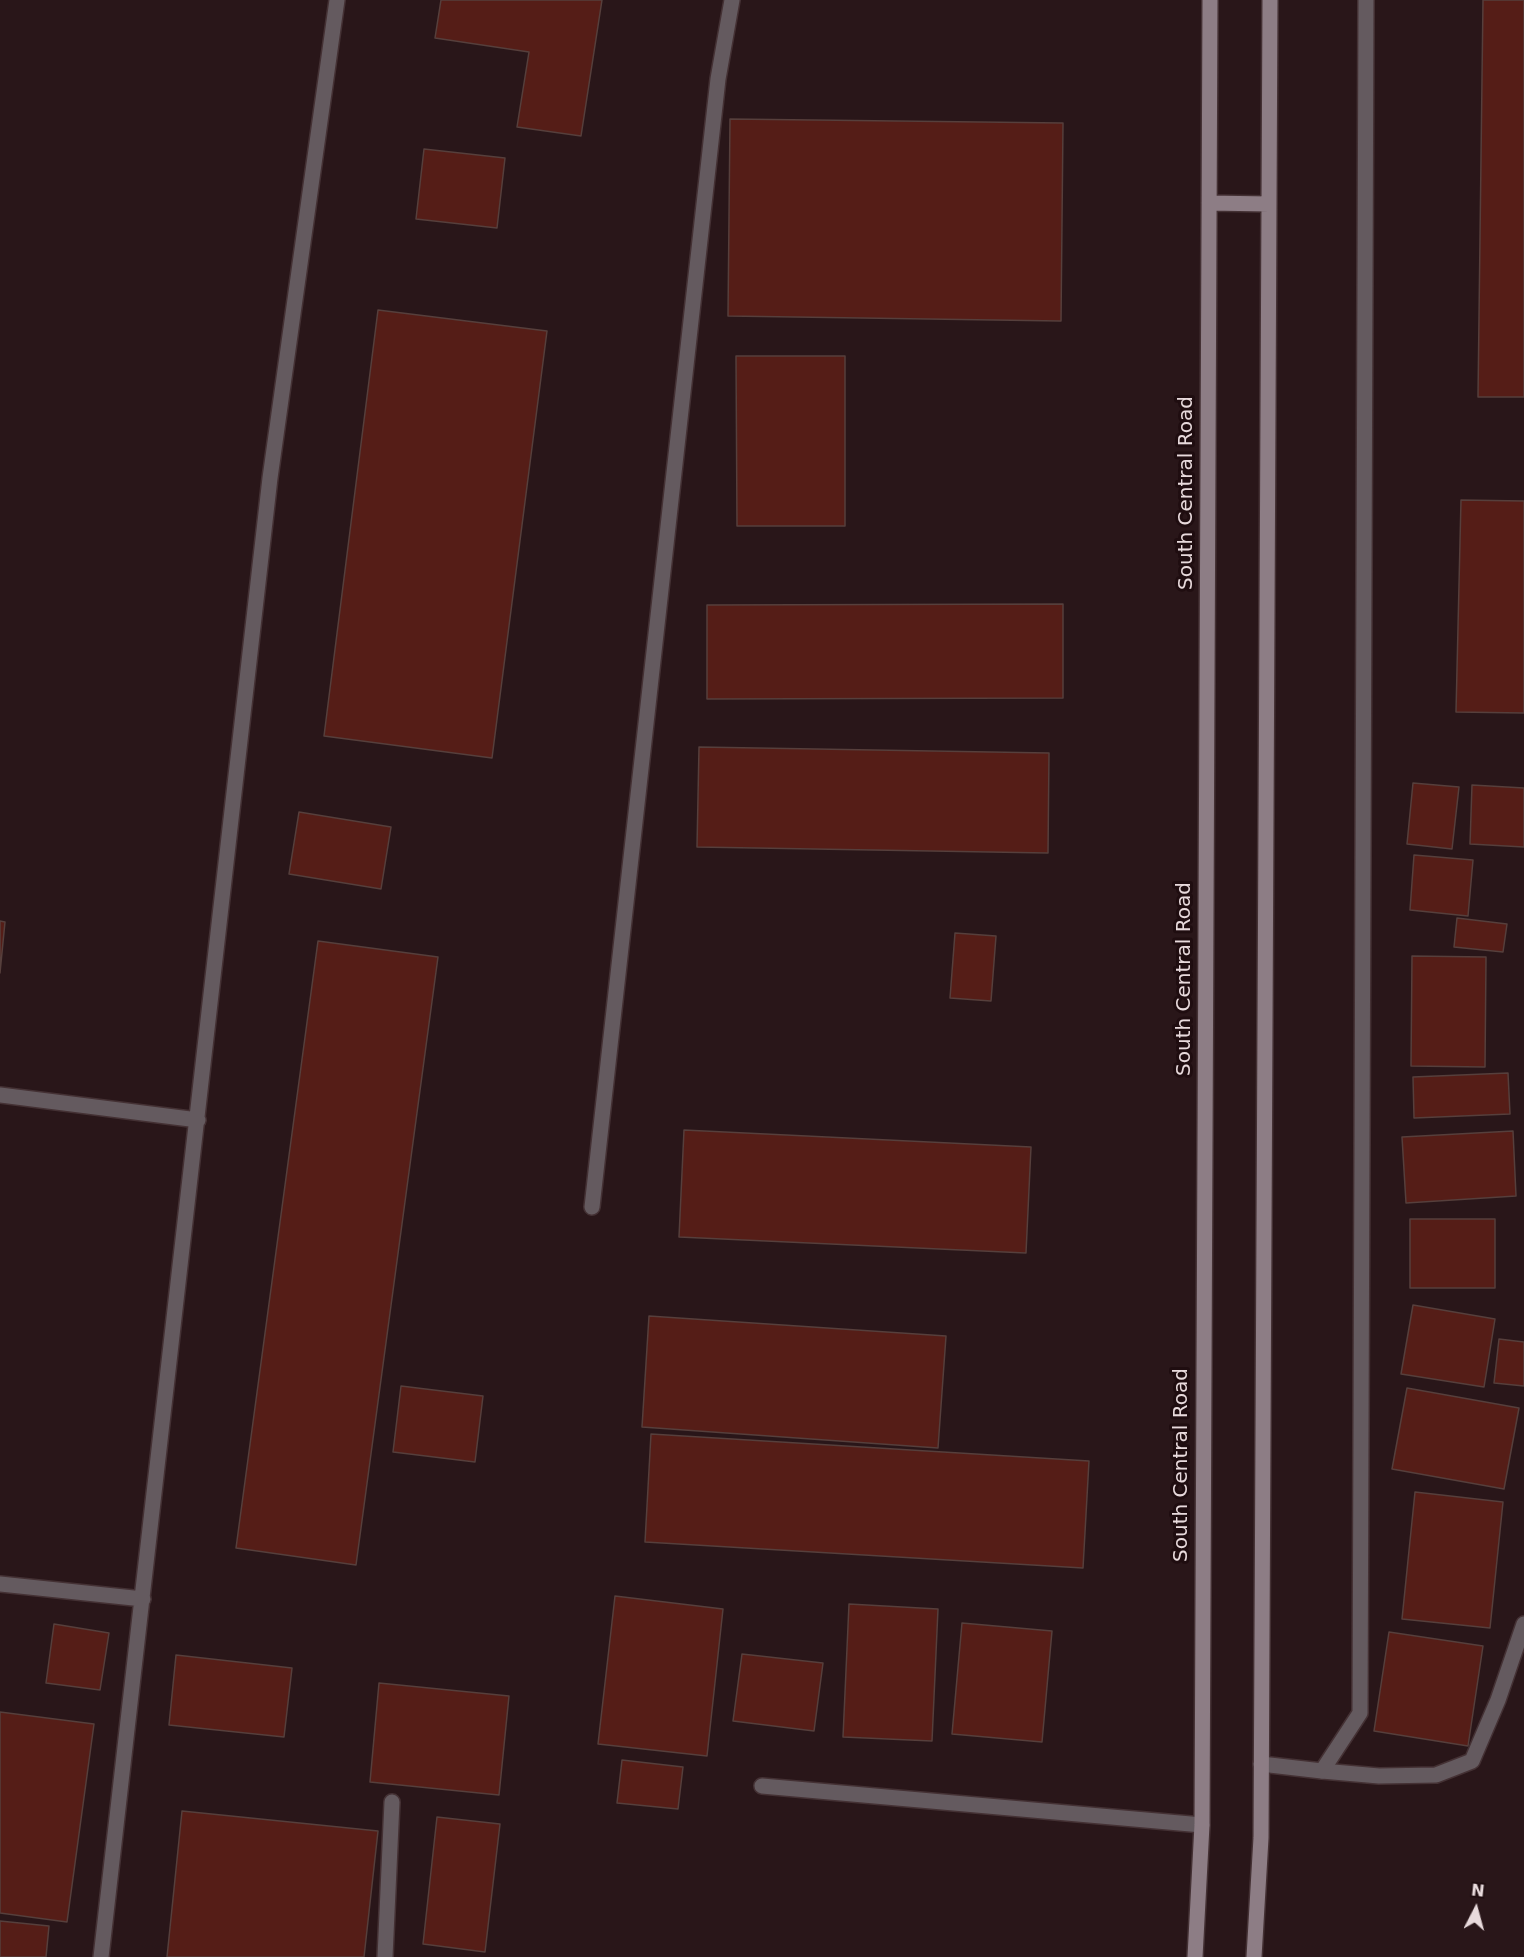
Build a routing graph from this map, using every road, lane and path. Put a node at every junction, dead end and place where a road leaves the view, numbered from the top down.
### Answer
1 (337, 0) edge
2 (732, 0) edge
3 (1210, 0) edge
4 (1270, 0) edge
5 (1366, 0) edge
6 (1209, 203) junction
7 (1269, 204) junction
8 (0, 1095) edge
9 (198, 1120) junction
10 (592, 1207) dead end
11 (0, 1584) edge
12 (143, 1599) junction
13 (1524, 1624) edge
14 (1261, 1764) junction
15 (1322, 1771) junction
16 (762, 1786) dead end
17 (392, 1802) dead end
18 (1202, 1825) junction
19 (101, 1957) edge
20 (386, 1957) edge
21 (1195, 1957) edge
22 (1254, 1957) edge

1 - 9 street
2 - 10 street
3 - 6 main road, South Central Road
4 - 7 main road
5 - 15 street
6 - 7 main road
6 - 18 main road, South Central Road
7 - 14 main road
8 - 9 street
9 - 12 street
11 - 12 street
12 - 19 street
13 - 15 street
14 - 15 street
14 - 22 main road
16 - 18 street
17 - 20 street
18 - 21 main road, South Central Road

